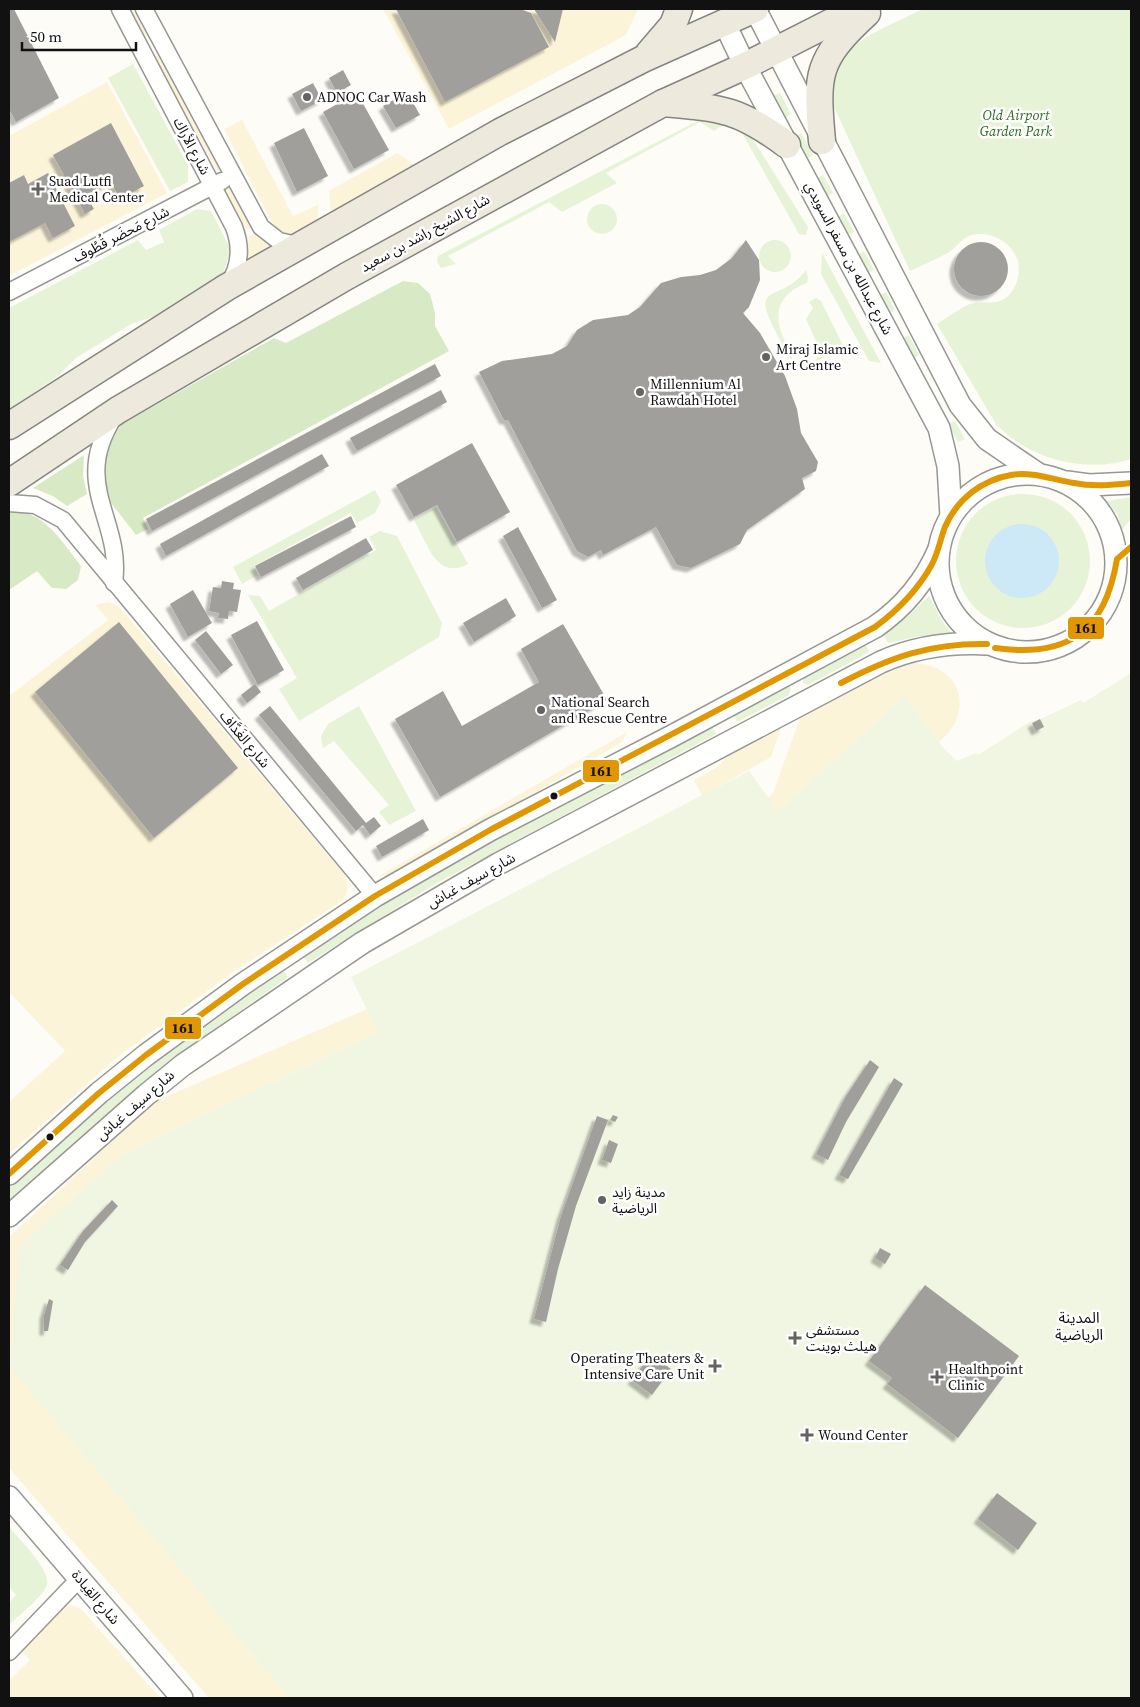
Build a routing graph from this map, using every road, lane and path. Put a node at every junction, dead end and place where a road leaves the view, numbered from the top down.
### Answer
1 (120, 9) edge
2 (144, 9) edge
3 (679, 9) edge
4 (755, 9) edge
5 (857, 9) edge
6 (871, 9) edge
7 (721, 16) edge
8 (161, 41) junction
9 (777, 50) junction
10 (142, 51) junction
11 (643, 59) junction
12 (745, 66) junction
13 (663, 103) junction
14 (822, 140) junction
15 (787, 145) junction
16 (232, 176) junction
17 (213, 186) junction
18 (302, 246) junction
19 (227, 287) junction
20 (9, 292) edge
21 (118, 410) junction
22 (9, 426) edge
23 (1038, 474) junction
24 (1066, 482) junction
25 (1131, 483) edge
26 (9, 484) edge
27 (9, 502) edge
28 (951, 516) junction
29 (939, 549) junction
30 (1124, 553) edge
31 (114, 583) junction
32 (987, 644) junction
33 (777, 680) junction
34 (796, 707) junction
35 (375, 896) junction
36 (9, 1174) edge
37 (9, 1216) edge
38 (9, 1497) edge
39 (80, 1578) junction
40 (9, 1652) edge
41 (182, 1698) edge

1 - 10 street, شارع الأراك
2 - 8 street, شارع الأراك
3 - 11 main road
4 - 7 main road
4 - 9 street
5 - 9 main road, شارع الشيخ راشد بن سعيد
6 - 14 main road
7 - 11 main road
7 - 12 street, شارع عبدالله بن مسفر السويدي
8 - 10 street
8 - 16 street, شارع الأراك
9 - 12 main road, شارع الشيخ راشد بن سعيد
9 - 14 street
10 - 17 street, شارع الأراك
11 - 18 main road
12 - 13 main road, شارع الشيخ راشد بن سعيد
12 - 15 street, شارع عبدالله بن مسفر السويدي
13 - 15 main road
13 - 21 main road, شارع الشيخ راشد بن سعيد
14 - 23 street
15 - 28 street, شارع عبدالله بن مسفر السويدي
16 - 17 street, شارع مَحضَر قُطُوف
16 - 18 street, شارع الأراك
17 - 19 street, شارع الأراك
17 - 20 street, شارع مَحضَر قُطُوف
18 - 19 main road
19 - 22 main road
21 - 26 main road, شارع الشيخ راشد بن سعيد
21 - 31 street
23 - 24 street
23 - 28 street
24 - 25 street
24 - 30 street
27 - 31 street, شارع الغَدَّاف
28 - 29 street
29 - 32 street
29 - 33 street
30 - 32 street
31 - 35 street, شارع الغَدَّاف
32 - 34 street, شارع سيف غباش
33 - 34 street
33 - 35 street
34 - 37 street, شارع سيف غباش
35 - 36 street
38 - 39 street, شارع القِيادة
39 - 40 street
39 - 41 street, شارع القِيادة

